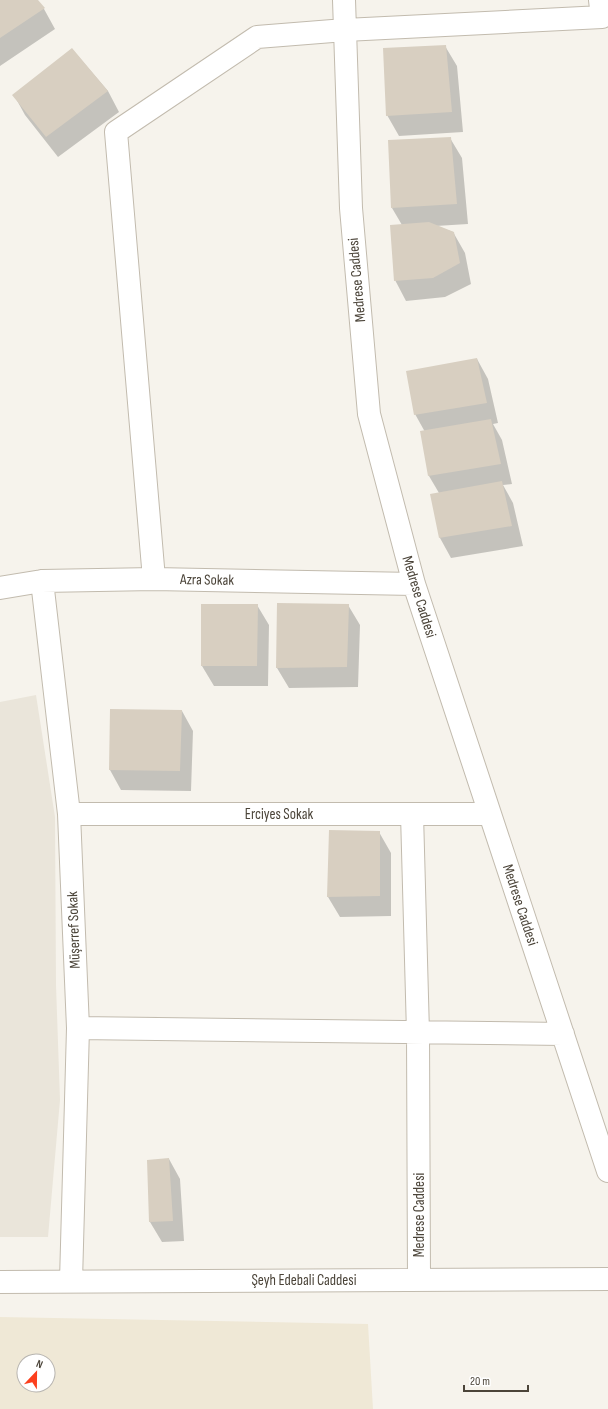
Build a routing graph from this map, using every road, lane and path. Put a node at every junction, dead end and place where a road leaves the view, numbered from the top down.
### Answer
1 (344, 0) edge
2 (600, 0) edge
3 (345, 30) junction
4 (154, 579) junction
5 (42, 581) junction
6 (414, 584) junction
7 (0, 588) edge
8 (69, 814) junction
9 (412, 814) junction
10 (490, 814) junction
11 (78, 1028) junction
12 (418, 1033) junction
13 (563, 1034) junction
14 (608, 1171) edge
15 (608, 1279) edge
16 (419, 1280) junction
17 (71, 1281) junction
18 (0, 1282) edge

1 - 3 street, Medrese Caddesi
2 - 3 street
3 - 4 street
3 - 6 street, Medrese Caddesi
4 - 5 street, Azra Sokak
4 - 6 street, Azra Sokak
5 - 7 street, Azra Sokak
5 - 8 street, Müşerref Sokak
6 - 10 street, Medrese Caddesi
8 - 9 street, Erciyes Sokak
8 - 11 street, Müşerref Sokak
9 - 10 street, Erciyes Sokak
9 - 12 street, Medrese Caddesi
10 - 13 street, Medrese Caddesi
11 - 12 street
11 - 17 street, Müşerref Sokak
12 - 13 street
12 - 16 street, Medrese Caddesi
13 - 14 street, Medrese Caddesi
15 - 16 street, Şeyh Edebali Caddesi
16 - 17 street, Şeyh Edebali Caddesi
17 - 18 street, Şeyh Edebali Caddesi

